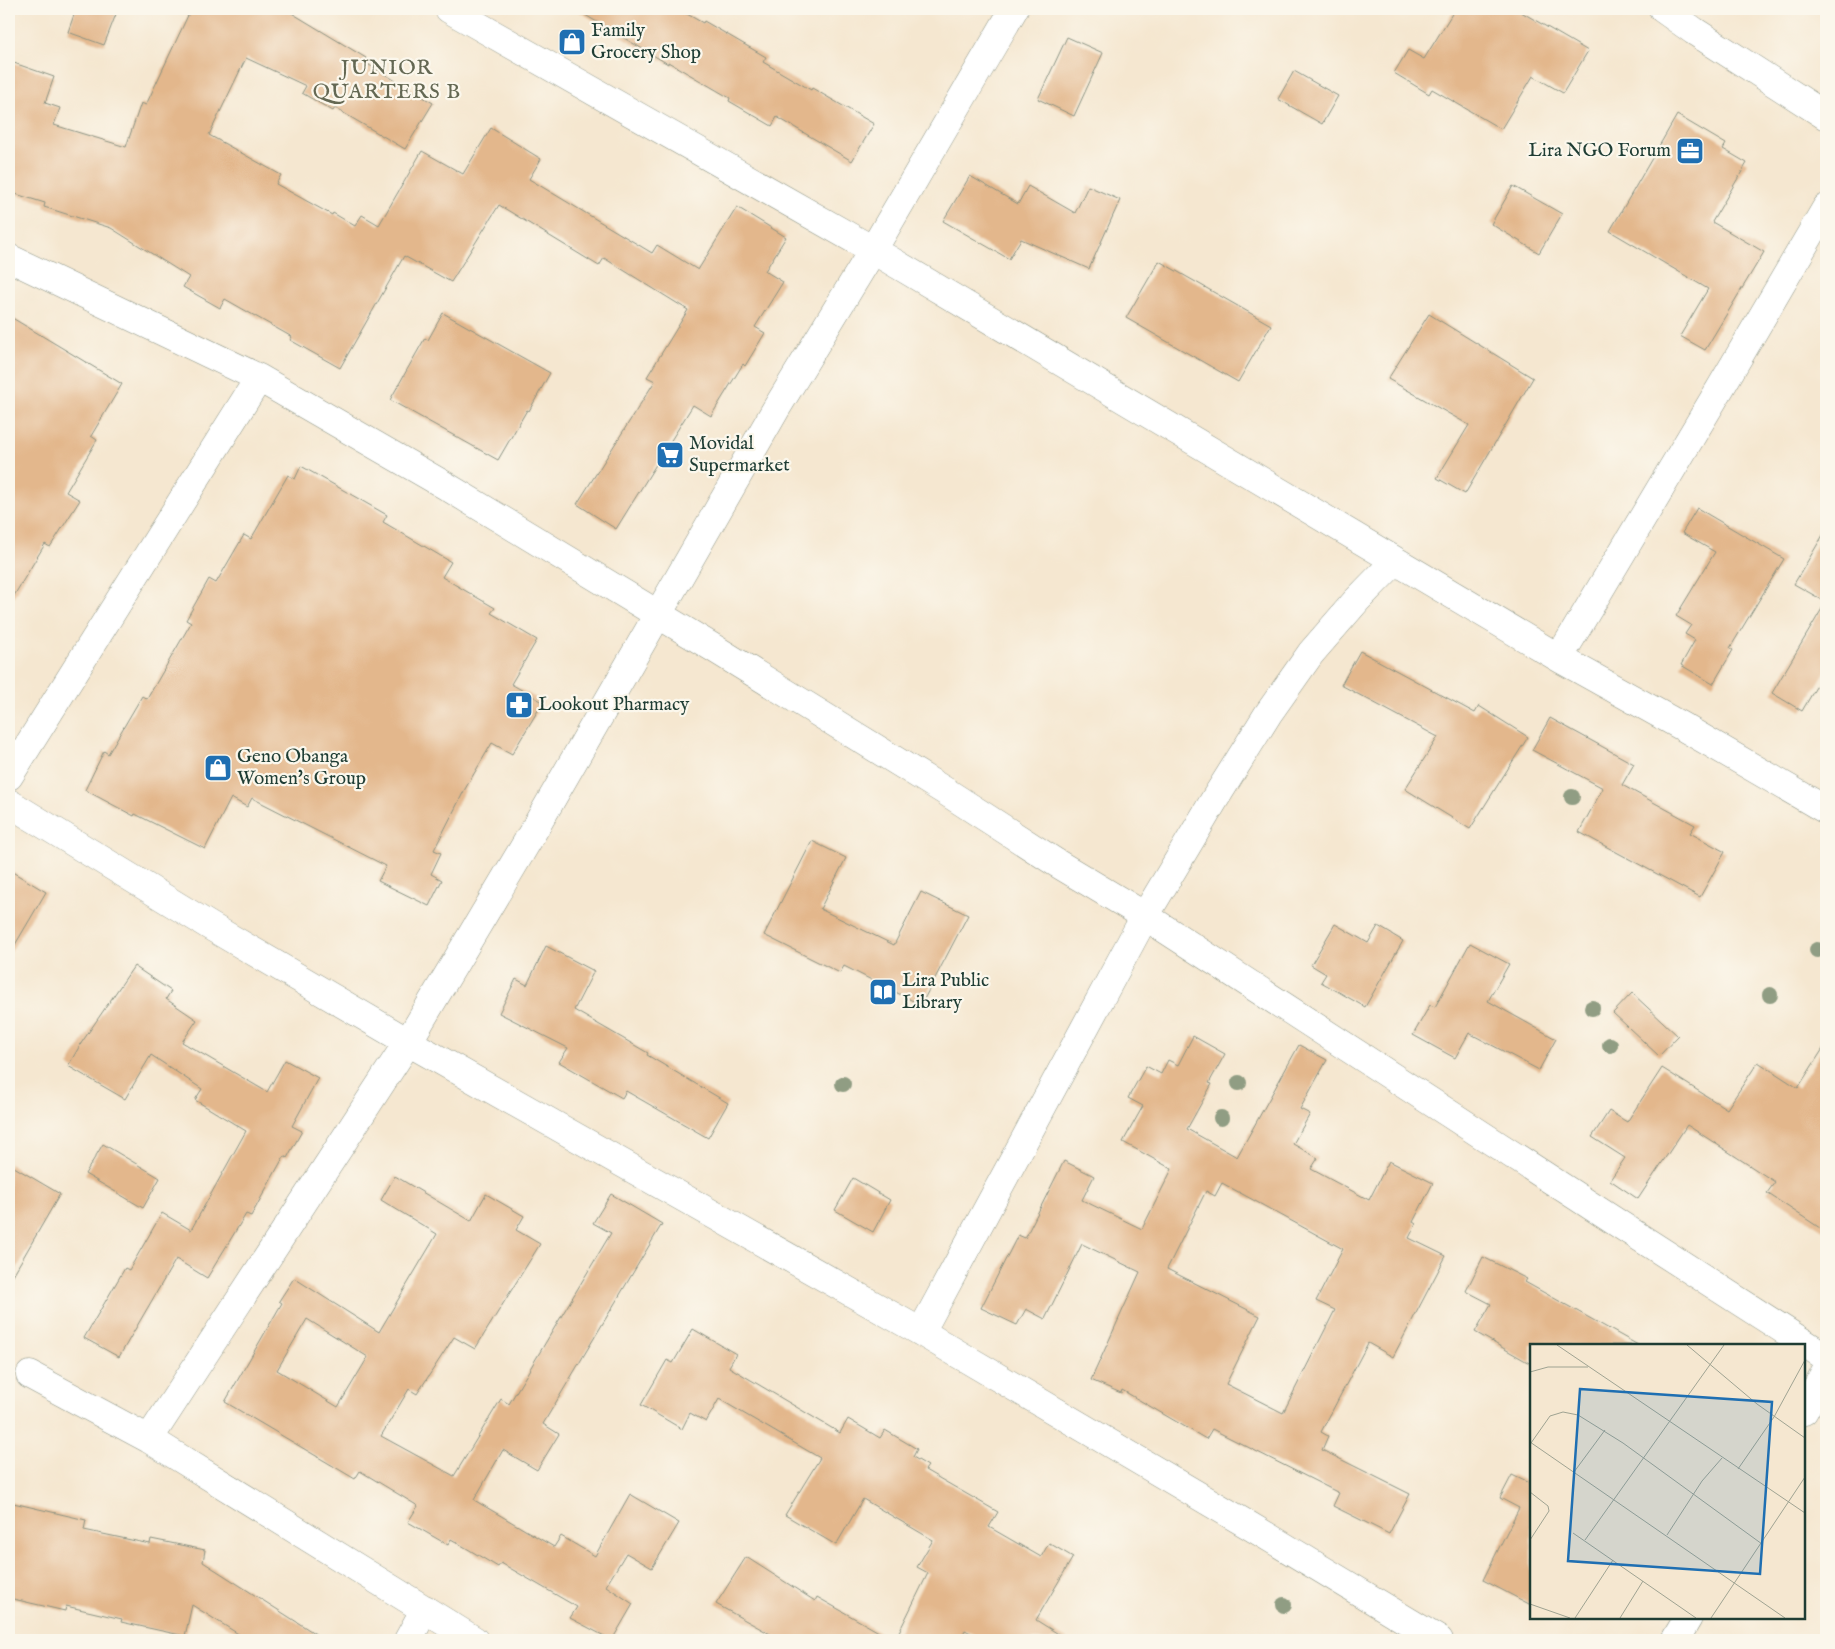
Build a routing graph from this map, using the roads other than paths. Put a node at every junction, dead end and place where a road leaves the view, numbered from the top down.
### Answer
1 (449, 9) edge
2 (1014, 9) edge
3 (1663, 9) edge
4 (1826, 116) edge
5 (1826, 208) edge
6 (873, 250) junction
7 (9, 258) edge
8 (259, 378) junction
9 (1395, 561) junction
10 (658, 615) junction
11 (1559, 658) junction
12 (9, 776) edge
13 (9, 803) edge
14 (1826, 810) edge
15 (1146, 916) junction
16 (408, 1042) junction
17 (922, 1332) junction
18 (1826, 1357) edge
19 (1826, 1370) edge
20 (30, 1375) dead end
21 (1805, 1409) edge
22 (149, 1438) junction
23 (425, 1609) junction
24 (1687, 1619) edge
25 (408, 1640) edge
26 (474, 1640) edge
27 (1438, 1640) edge
28 (1675, 1640) edge

1 - 6 street
2 - 6 street
3 - 4 street
5 - 11 street
6 - 9 street
6 - 10 street
7 - 8 street
8 - 10 street
8 - 12 street
9 - 11 street
9 - 15 street
10 - 15 street
10 - 16 street
11 - 14 street
13 - 16 street
15 - 17 street
15 - 18 street
16 - 17 street
16 - 22 street
17 - 27 street
19 - 21 street
20 - 22 street
22 - 23 street
23 - 25 street
23 - 26 street
24 - 28 street

